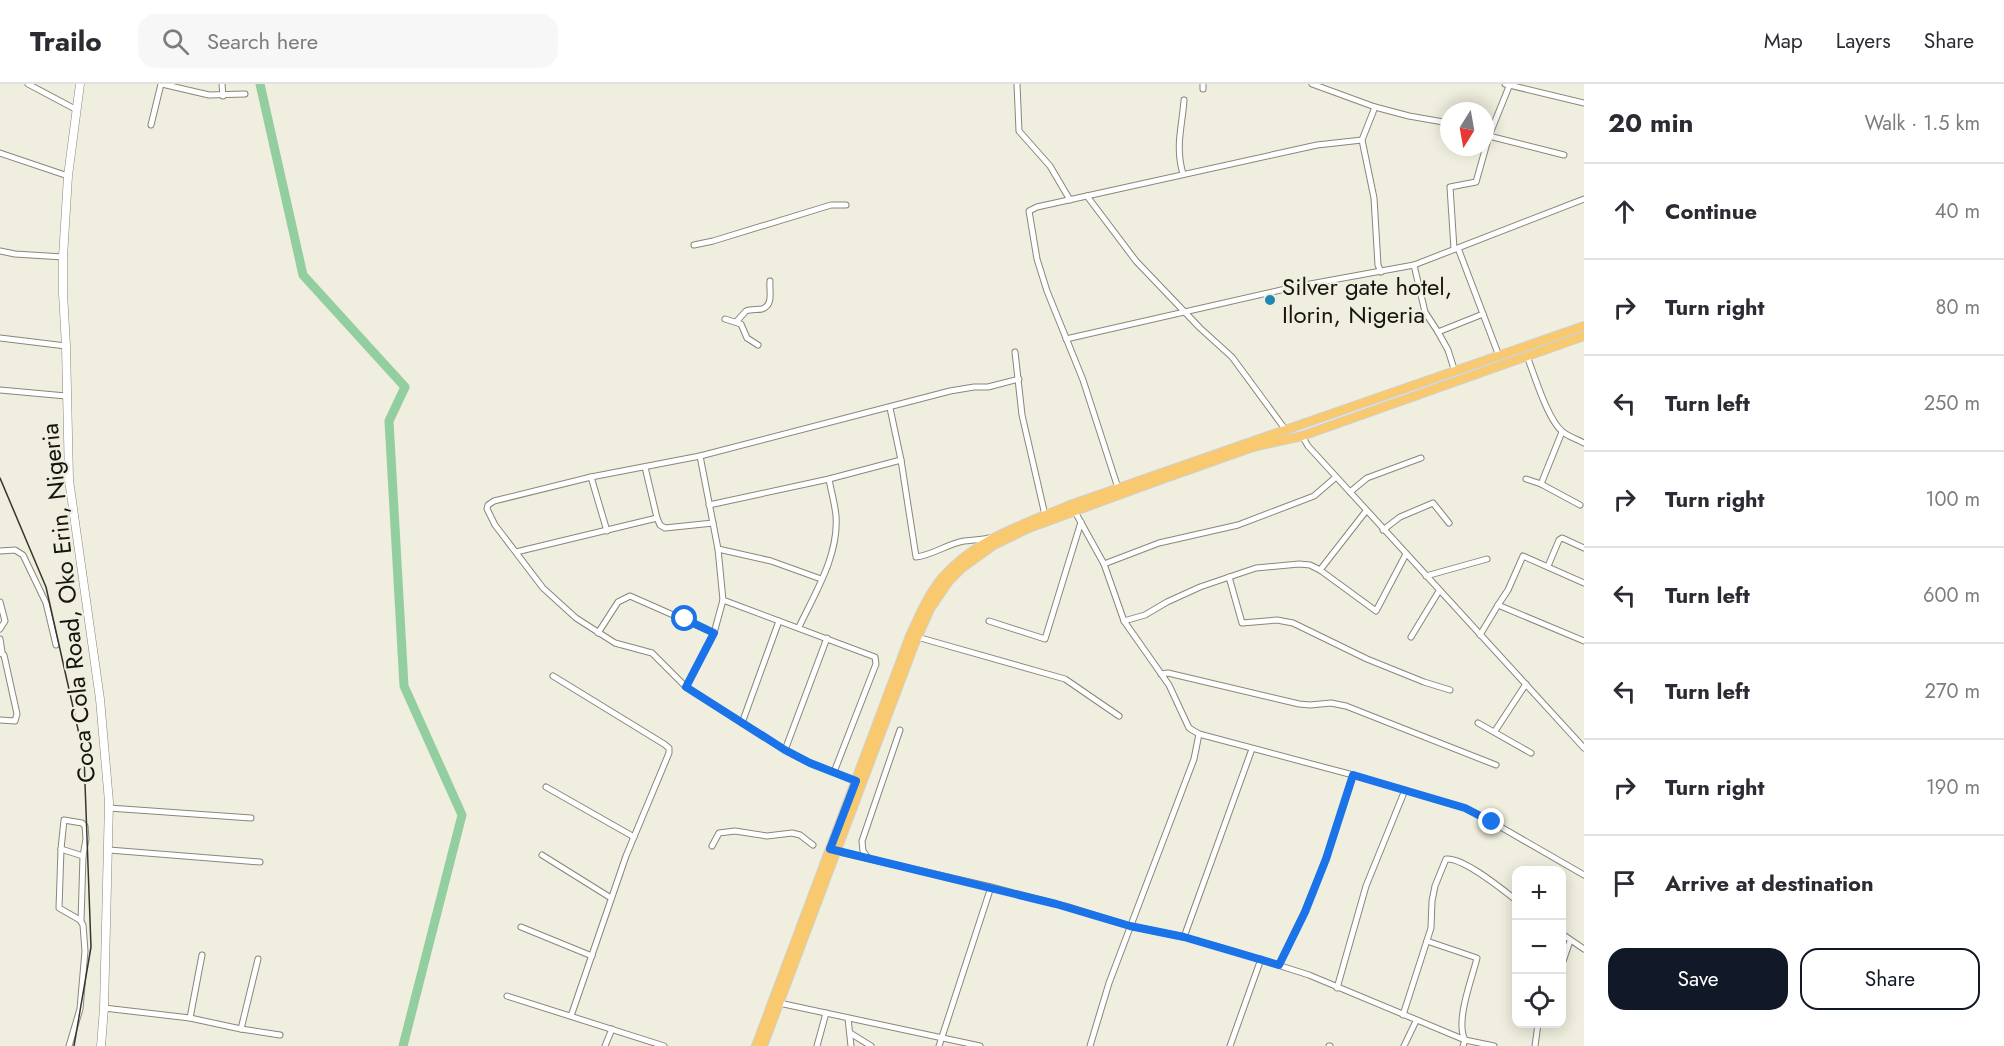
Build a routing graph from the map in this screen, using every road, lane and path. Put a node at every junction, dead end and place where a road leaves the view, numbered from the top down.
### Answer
1 (28, 84) edge
2 (80, 84) edge
3 (162, 84) edge
4 (222, 84) edge
5 (1017, 84) edge
6 (1312, 84) edge
7 (1508, 85) edge
8 (245, 94) dead end
9 (223, 96) junction
10 (1184, 100) dead end
11 (1584, 103) edge
12 (1375, 107) junction
13 (76, 110) junction
14 (1494, 118) edge
15 (1440, 121) edge
16 (151, 125) dead end
17 (1494, 137) edge
18 (1362, 140) junction
19 (0, 153) edge
20 (1564, 155) dead end
21 (1482, 156) edge
22 (1183, 174) junction
23 (68, 176) junction
24 (1087, 196) junction
25 (1584, 199) edge
26 (1070, 200) junction
27 (846, 204) dead end
28 (694, 245) dead end
29 (1456, 249) junction
30 (0, 251) edge
31 (63, 258) junction
32 (1378, 265) junction
33 (1414, 265) junction
34 (1381, 272) junction
35 (1366, 274) junction
36 (770, 281) dead end
37 (1185, 311) junction
38 (1483, 314) junction
39 (725, 319) dead end
40 (736, 322) junction
41 (1584, 326) edge
42 (1438, 332) junction
43 (1584, 336) edge
44 (0, 338) edge
45 (1066, 339) junction
46 (758, 345) dead end
47 (66, 346) junction
48 (1539, 347) junction
49 (1015, 352) dead end
50 (1499, 356) junction
51 (1527, 356) junction
52 (1455, 372) junction
53 (1019, 380) junction
54 (0, 390) edge
55 (66, 396) junction
56 (890, 408) junction
57 (1346, 410) junction
58 (1350, 419) junction
59 (1285, 429) junction
60 (1562, 432) junction
61 (1302, 436) junction
62 (1584, 443) edge
63 (700, 456) junction
64 (1421, 458) dead end
65 (901, 460) junction
66 (645, 467) junction
67 (591, 477) junction
68 (1336, 477) junction
69 (829, 479) junction
70 (1526, 479) dead end
71 (1541, 484) junction
72 (1118, 488) junction
73 (1350, 492) junction
74 (709, 505) junction
75 (1580, 505) dead end
76 (1074, 510) junction
77 (1366, 511) junction
78 (1045, 516) junction
79 (657, 518) junction
80 (1081, 522) junction
81 (713, 523) junction
82 (1449, 523) dead end
83 (1383, 530) junction
84 (608, 531) junction
85 (996, 536) junction
86 (1584, 548) edge
87 (718, 549) junction
88 (0, 551) edge
89 (516, 552) junction
90 (1406, 554) junction
91 (1487, 559) dead end
92 (1104, 564) junction
93 (1548, 566) junction
94 (1320, 570) junction
95 (1426, 576) junction
96 (1229, 577) junction
97 (821, 579) junction
98 (1584, 583) edge
99 (1440, 591) junction
100 (723, 600) junction
101 (0, 602) edge
102 (1498, 605) junction
103 (778, 621) junction
104 (989, 621) dead end
105 (1124, 621) junction
106 (799, 627) junction
107 (0, 629) edge
108 (598, 633) junction
109 (714, 633) junction
110 (1480, 634) junction
111 (1411, 636) dead end
112 (917, 637) junction
113 (827, 638) junction
114 (0, 639) edge
115 (1584, 642) edge
116 (56, 645) dead end
117 (1, 652) edge
118 (1161, 674) junction
119 (553, 676) dead end
120 (1526, 684) junction
121 (686, 687) junction
122 (1450, 690) dead end
123 (1119, 716) dead end
124 (0, 720) edge
125 (742, 723) junction
126 (1478, 723) dead end
127 (900, 730) dead end
128 (1495, 732) junction
129 (1199, 734) junction
130 (1584, 748) edge
131 (1252, 749) junction
132 (785, 750) junction
133 (1531, 753) dead end
134 (1496, 765) dead end
135 (834, 772) junction
136 (1353, 775) junction
137 (856, 781) junction
138 (546, 787) dead end
139 (1405, 790) junction
140 (109, 808) junction
141 (251, 818) dead end
142 (634, 837) junction
143 (813, 845) dead end
144 (712, 846) dead end
145 (61, 849) junction
146 (109, 850) junction
147 (833, 850) junction
148 (542, 855) dead end
149 (83, 856) junction
150 (868, 858) junction
151 (260, 862) dead end
152 (1584, 875) edge
153 (991, 887) junction
154 (1512, 897) edge
155 (611, 898) junction
156 (83, 925) junction
157 (1130, 926) junction
158 (521, 927) dead end
159 (1184, 937) junction
160 (1566, 937) edge
161 (1570, 940) junction
162 (1427, 941) junction
163 (1584, 949) edge
164 (1566, 952) edge
165 (202, 955) dead end
166 (592, 956) junction
167 (258, 959) dead end
168 (1260, 959) junction
169 (1279, 965) junction
170 (1337, 988) junction
171 (507, 996) dead end
172 (779, 1003) junction
173 (104, 1008) junction
174 (826, 1013) junction
175 (1403, 1015) junction
176 (571, 1016) junction
177 (190, 1018) junction
178 (848, 1018) junction
179 (1416, 1021) junction
180 (1537, 1028) edge
181 (241, 1029) junction
182 (612, 1029) junction
183 (850, 1033) junction
184 (280, 1035) dead end
185 (941, 1038) junction
186 (1464, 1043) edge
187 (69, 1046) edge
188 (101, 1046) edge
189 (605, 1046) edge
190 (664, 1046) edge
191 (756, 1046) edge
192 (763, 1046) edge
193 (817, 1046) edge
194 (851, 1046) edge
195 (871, 1046) edge
196 (939, 1046) edge
197 (980, 1046) edge
198 (1090, 1046) edge
199 (1230, 1046) edge
200 (1404, 1046) edge
201 (1494, 1046) edge
202 (1535, 1046) edge

1 - 13 street
2 - 13 street, Coca Cola Road, Oko Erin, Nigeria
3 - 9 street
3 - 16 street
4 - 9 street
5 - 26 street
6 - 12 street
7 - 11 street
7 - 14 street
8 - 9 street
10 - 22 street
12 - 15 street
12 - 18 street
13 - 23 street, Coca Cola Road, Oko Erin, Nigeria
17 - 20 street
18 - 22 street
18 - 32 street
19 - 23 street
21 - 29 street
22 - 24 street
23 - 31 street, Coca Cola Road, Oko Erin, Nigeria
24 - 26 street
24 - 37 street
25 - 29 street
26 - 45 street
27 - 28 street
29 - 33 street
29 - 38 street
30 - 31 street
31 - 47 street, Coca Cola Road, Oko Erin, Nigeria
32 - 34 street
32 - 35 street
33 - 34 street
33 - 42 street
34 - 35 street
35 - 37 street
36 - 40 street
37 - 45 street
37 - 59 street
38 - 42 street
38 - 50 street
39 - 40 street
40 - 46 street
41 - 48 main road
42 - 52 street
43 - 48 main road
44 - 47 street
45 - 72 street
47 - 55 street, Coca Cola Road, Oko Erin, Nigeria
48 - 50 main road
48 - 51 main road
49 - 53 street
50 - 52 main road
51 - 58 main road
51 - 60 street
52 - 57 main road
53 - 56 street
53 - 78 street
54 - 55 street
55 - 140 street, Coca Cola Road, Oko Erin, Nigeria
56 - 63 street
56 - 65 street
57 - 58 main road
57 - 59 main road
58 - 61 main road
59 - 72 main road
60 - 62 street
60 - 71 street
61 - 68 street
61 - 76 main road
63 - 66 street
63 - 74 street
64 - 73 street
65 - 69 street
65 - 85 street
66 - 67 street
66 - 79 street
67 - 84 street
67 - 89 street
68 - 73 street
68 - 92 street
69 - 74 street
69 - 97 street
70 - 71 street
71 - 75 street
72 - 78 main road
73 - 77 street
74 - 81 street
76 - 80 street
76 - 112 main road
77 - 83 street
77 - 94 street
78 - 85 main road
79 - 81 street
79 - 84 street
80 - 92 street
80 - 104 street
81 - 87 street
82 - 83 street
83 - 90 street
84 - 89 street
85 - 137 main road
86 - 93 street
87 - 97 street
87 - 100 street
88 - 116 street
89 - 108 street
90 - 94 street
90 - 95 street
91 - 95 street
92 - 105 street
93 - 98 street
93 - 102 street
94 - 96 street
95 - 99 street
96 - 105 street
96 - 122 street
97 - 106 street
99 - 110 street
99 - 111 street
100 - 103 street
100 - 109 street
101 - 107 street
102 - 110 street
102 - 115 street
103 - 106 street
103 - 125 street
105 - 118 street
106 - 113 street
108 - 109 street
108 - 121 street
109 - 121 street
110 - 120 street
112 - 123 street
112 - 147 main road
113 - 132 street
113 - 135 street
114 - 117 street
117 - 124 street
118 - 129 street
118 - 134 street
119 - 142 street
120 - 128 street
120 - 130 street
121 - 125 street
125 - 132 street
126 - 128 street
127 - 150 street
128 - 133 street
129 - 131 street
129 - 157 street
131 - 136 street
131 - 159 street
132 - 135 street
135 - 137 street
136 - 139 street
136 - 169 street
137 - 147 main road
138 - 142 street
139 - 152 street
139 - 170 street
140 - 141 street
140 - 146 street, Coca Cola Road, Oko Erin, Nigeria
142 - 155 street
143 - 144 street
145 - 149 street
145 - 149 street
145 - 156 street
146 - 151 street
146 - 173 street, Coca Cola Road, Oko Erin, Nigeria
147 - 150 street
147 - 172 main road
147 - 191 main road
148 - 155 street
149 - 156 street
150 - 153 street
153 - 157 street
153 - 185 street
154 - 162 street
155 - 166 street
156 - 187 street
157 - 159 street
157 - 198 street
158 - 166 street
159 - 168 street
160 - 161 street
161 - 163 street
161 - 164 street
162 - 175 street
162 - 186 street
165 - 177 street
166 - 176 street
167 - 181 street
168 - 169 street
168 - 199 street
169 - 170 street
170 - 175 street
171 - 176 street
172 - 174 street
172 - 192 main road
173 - 177 street
173 - 188 street, Coca Cola Road, Oko Erin, Nigeria
174 - 178 street
174 - 193 street
175 - 179 street
176 - 182 street
177 - 181 street
178 - 183 street
178 - 185 street
179 - 186 street
179 - 200 street
180 - 202 street
181 - 184 street
182 - 189 street
182 - 190 street
183 - 194 street
183 - 195 street
185 - 196 street
185 - 197 street
186 - 201 street

